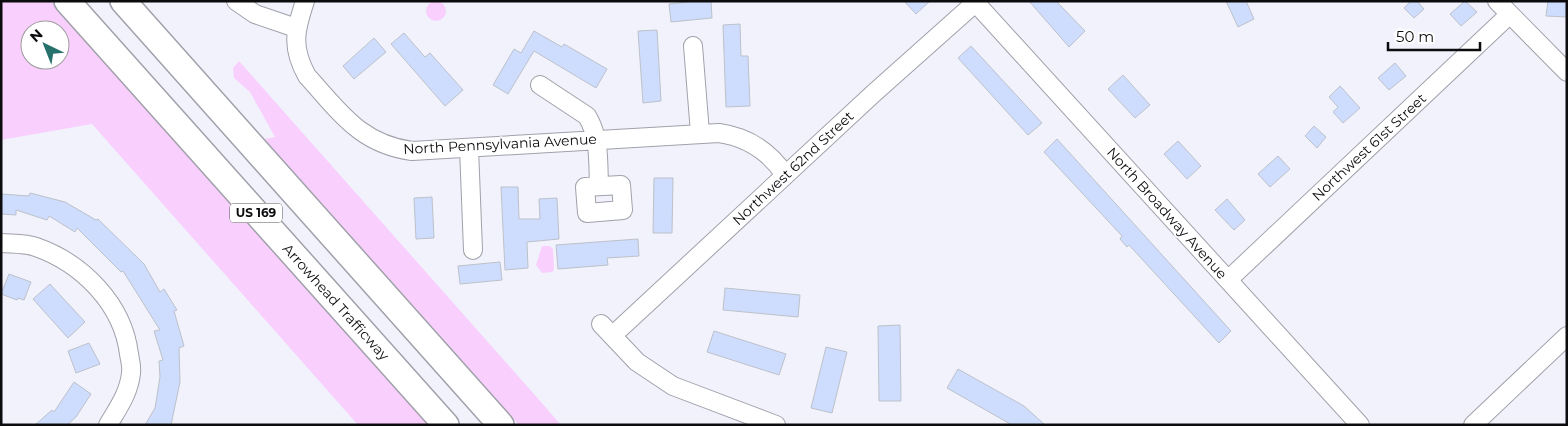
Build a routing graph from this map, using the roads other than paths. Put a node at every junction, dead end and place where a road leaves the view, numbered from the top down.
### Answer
1 (67, 1) edge
2 (123, 1) edge
3 (236, 1) edge
4 (305, 1) edge
5 (1497, 1) edge
6 (975, 2) edge
7 (1510, 14) junction
8 (296, 28) junction
9 (692, 46) dead end
10 (1567, 71) edge
11 (540, 84) dead end
12 (700, 133) junction
13 (597, 140) junction
14 (469, 148) junction
15 (785, 175) junction
16 (599, 186) dead end
17 (1, 243) edge
18 (473, 250) dead end
19 (1228, 280) junction
20 (1567, 336) edge
21 (108, 425) edge
22 (446, 425) edge
23 (501, 425) edge
24 (776, 425) edge
25 (1360, 425) edge
26 (1473, 425) edge

1 - 22 highway, Arrowhead Trafficway / US 169
2 - 23 highway, US 169
3 - 8 street
4 - 8 street, North Pennsylvania Avenue
5 - 7 street
6 - 15 street, Northwest 62nd Street
6 - 19 street, North Broadway Avenue
7 - 10 street
7 - 19 street, Northwest 61st Street
8 - 14 street, North Pennsylvania Avenue
9 - 12 street
11 - 13 street
12 - 13 street, North Pennsylvania Avenue
12 - 15 street, North Pennsylvania Avenue
13 - 14 street, North Pennsylvania Avenue
13 - 16 street
14 - 18 street
15 - 24 street, Northwest 62nd Street
17 - 21 street
19 - 25 street, North Broadway Avenue
20 - 26 street

